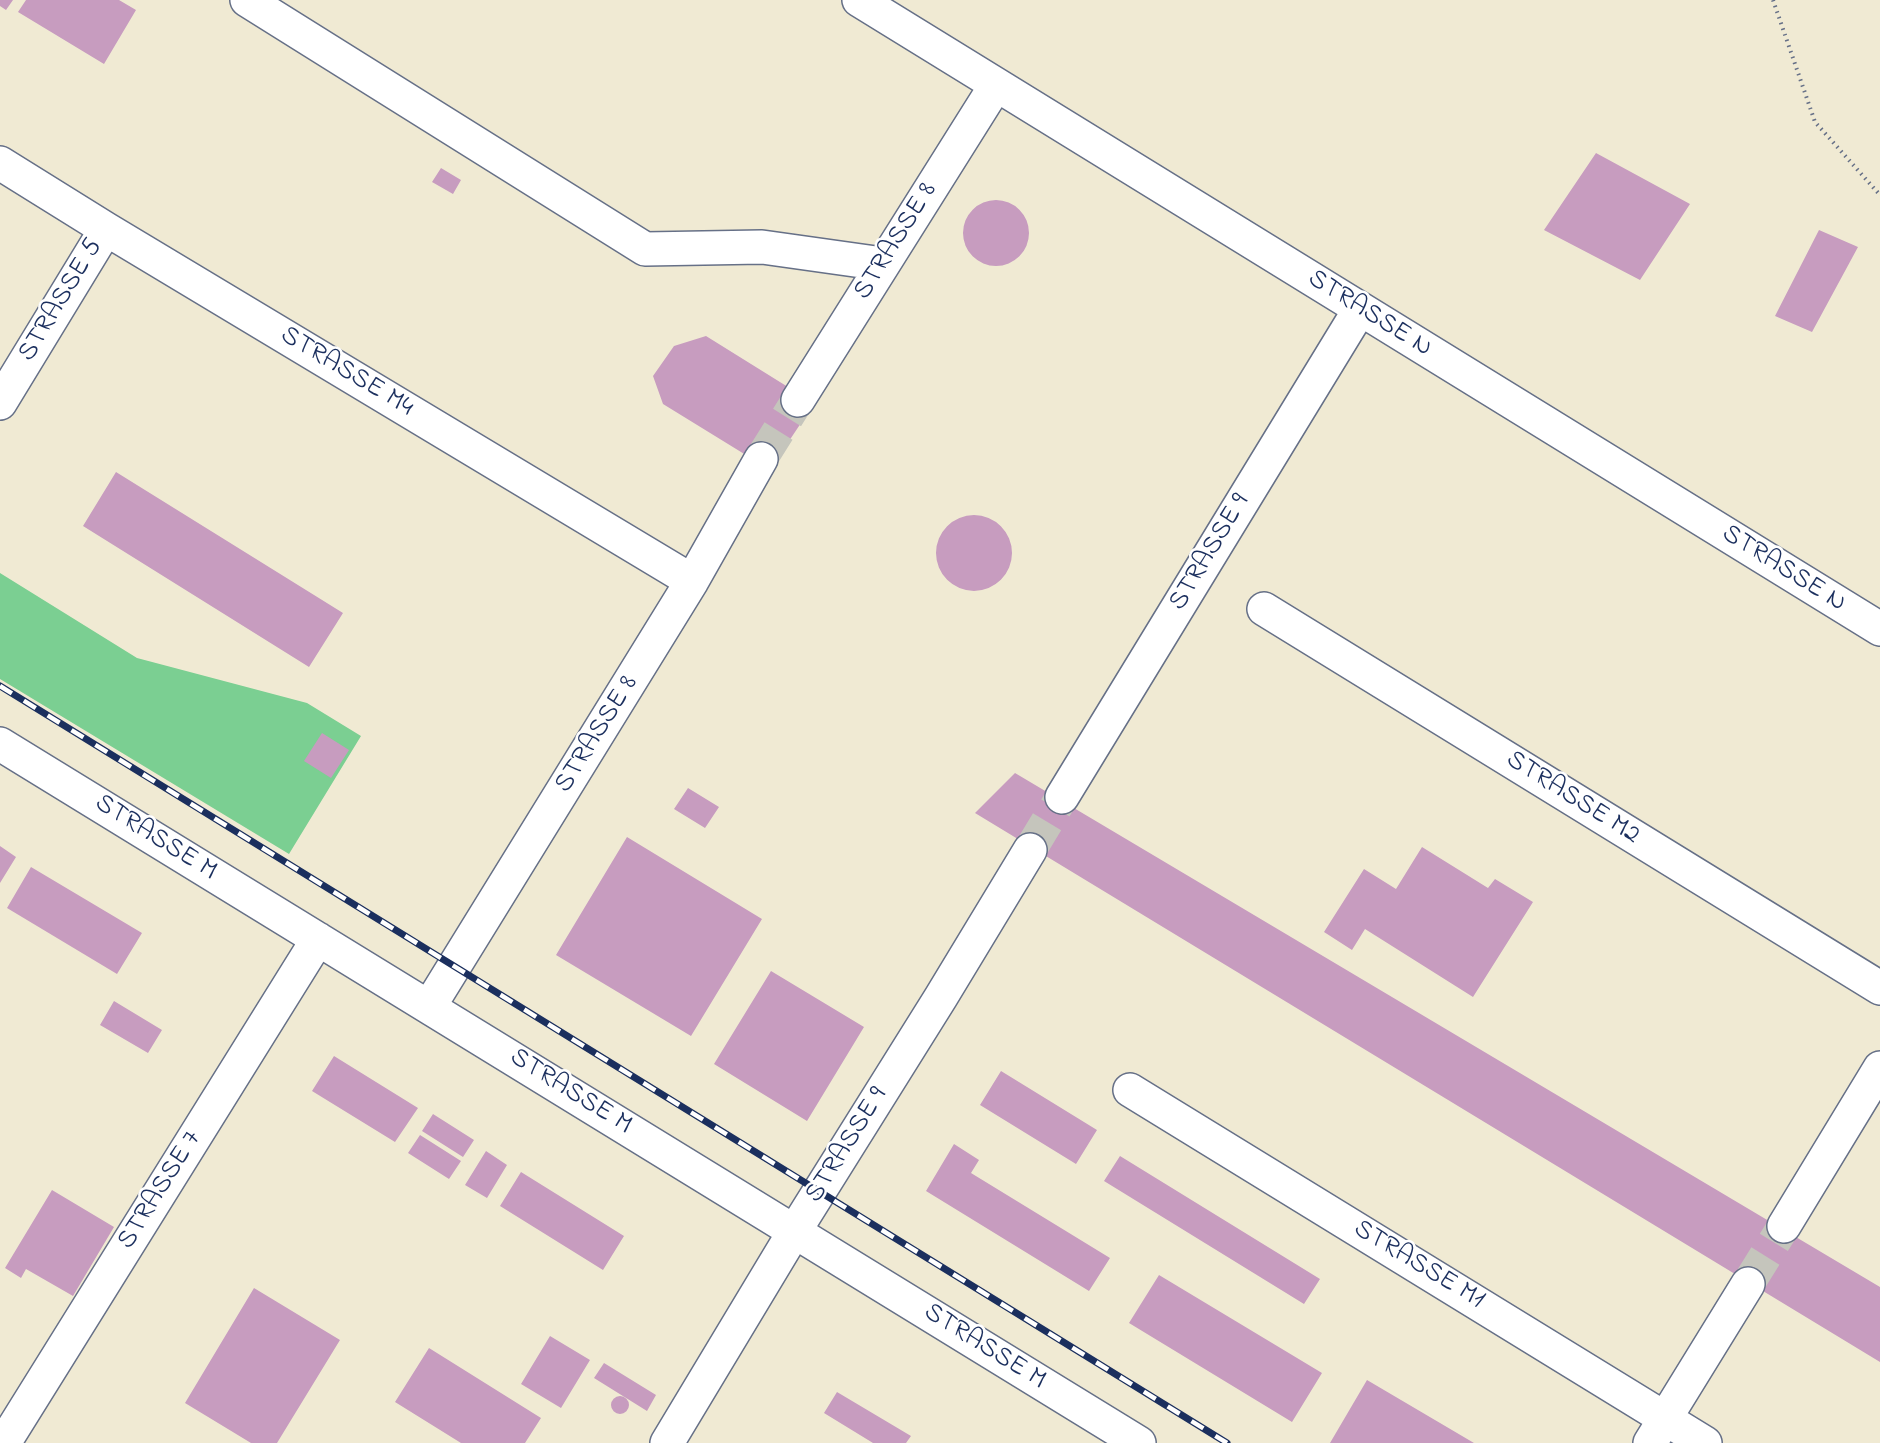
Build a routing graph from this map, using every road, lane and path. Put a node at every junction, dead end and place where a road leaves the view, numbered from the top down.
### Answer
1 (247, 0) edge
2 (859, 0) edge
3 (1773, 0) edge
4 (895, 10) edge
5 (996, 85) junction
6 (0, 163) edge
7 (1880, 195) edge
8 (106, 230) junction
9 (883, 264) junction
10 (1360, 309) junction
11 (798, 400) tunnel mouth
12 (0, 403) edge
13 (761, 459) tunnel mouth
14 (692, 581) junction
15 (1264, 609) dead end
16 (1880, 629) edge
17 (0, 744) edge
18 (1062, 797) tunnel mouth
19 (1030, 850) tunnel mouth
20 (318, 939) junction
21 (1880, 988) edge
22 (429, 1007) junction
23 (1880, 1068) edge
24 (1130, 1090) dead end
25 (1784, 1226) tunnel mouth
26 (794, 1232) junction
27 (1748, 1284) tunnel mouth
28 (1658, 1431) edge
29 (4, 1443) edge
30 (667, 1443) edge
31 (1139, 1443) edge
32 (1705, 1443) edge

1 - 9 lane
2 - 4 lane, STRASSE N
3 - 7 path
4 - 5 lane, STRASSE N
5 - 9 lane, STRASSE 8
5 - 10 lane, STRASSE N
6 - 8 lane, STRASSE M4
8 - 12 lane, STRASSE 5
8 - 14 lane, STRASSE M4
9 - 11 lane, STRASSE 8
10 - 16 lane, STRASSE N
10 - 18 lane, STRASSE 9
13 - 14 lane, STRASSE 8
14 - 22 lane, STRASSE 8
15 - 21 lane, STRASSE M2
17 - 20 lane, STRASSE M
19 - 26 lane, STRASSE 9
20 - 22 lane, STRASSE M
20 - 29 lane, STRASSE 7
22 - 26 lane, STRASSE M
23 - 25 lane
24 - 28 lane, STRASSE M1
26 - 30 lane, STRASSE 9
26 - 31 lane, STRASSE M
27 - 28 lane
28 - 32 lane, STRASSE M1

